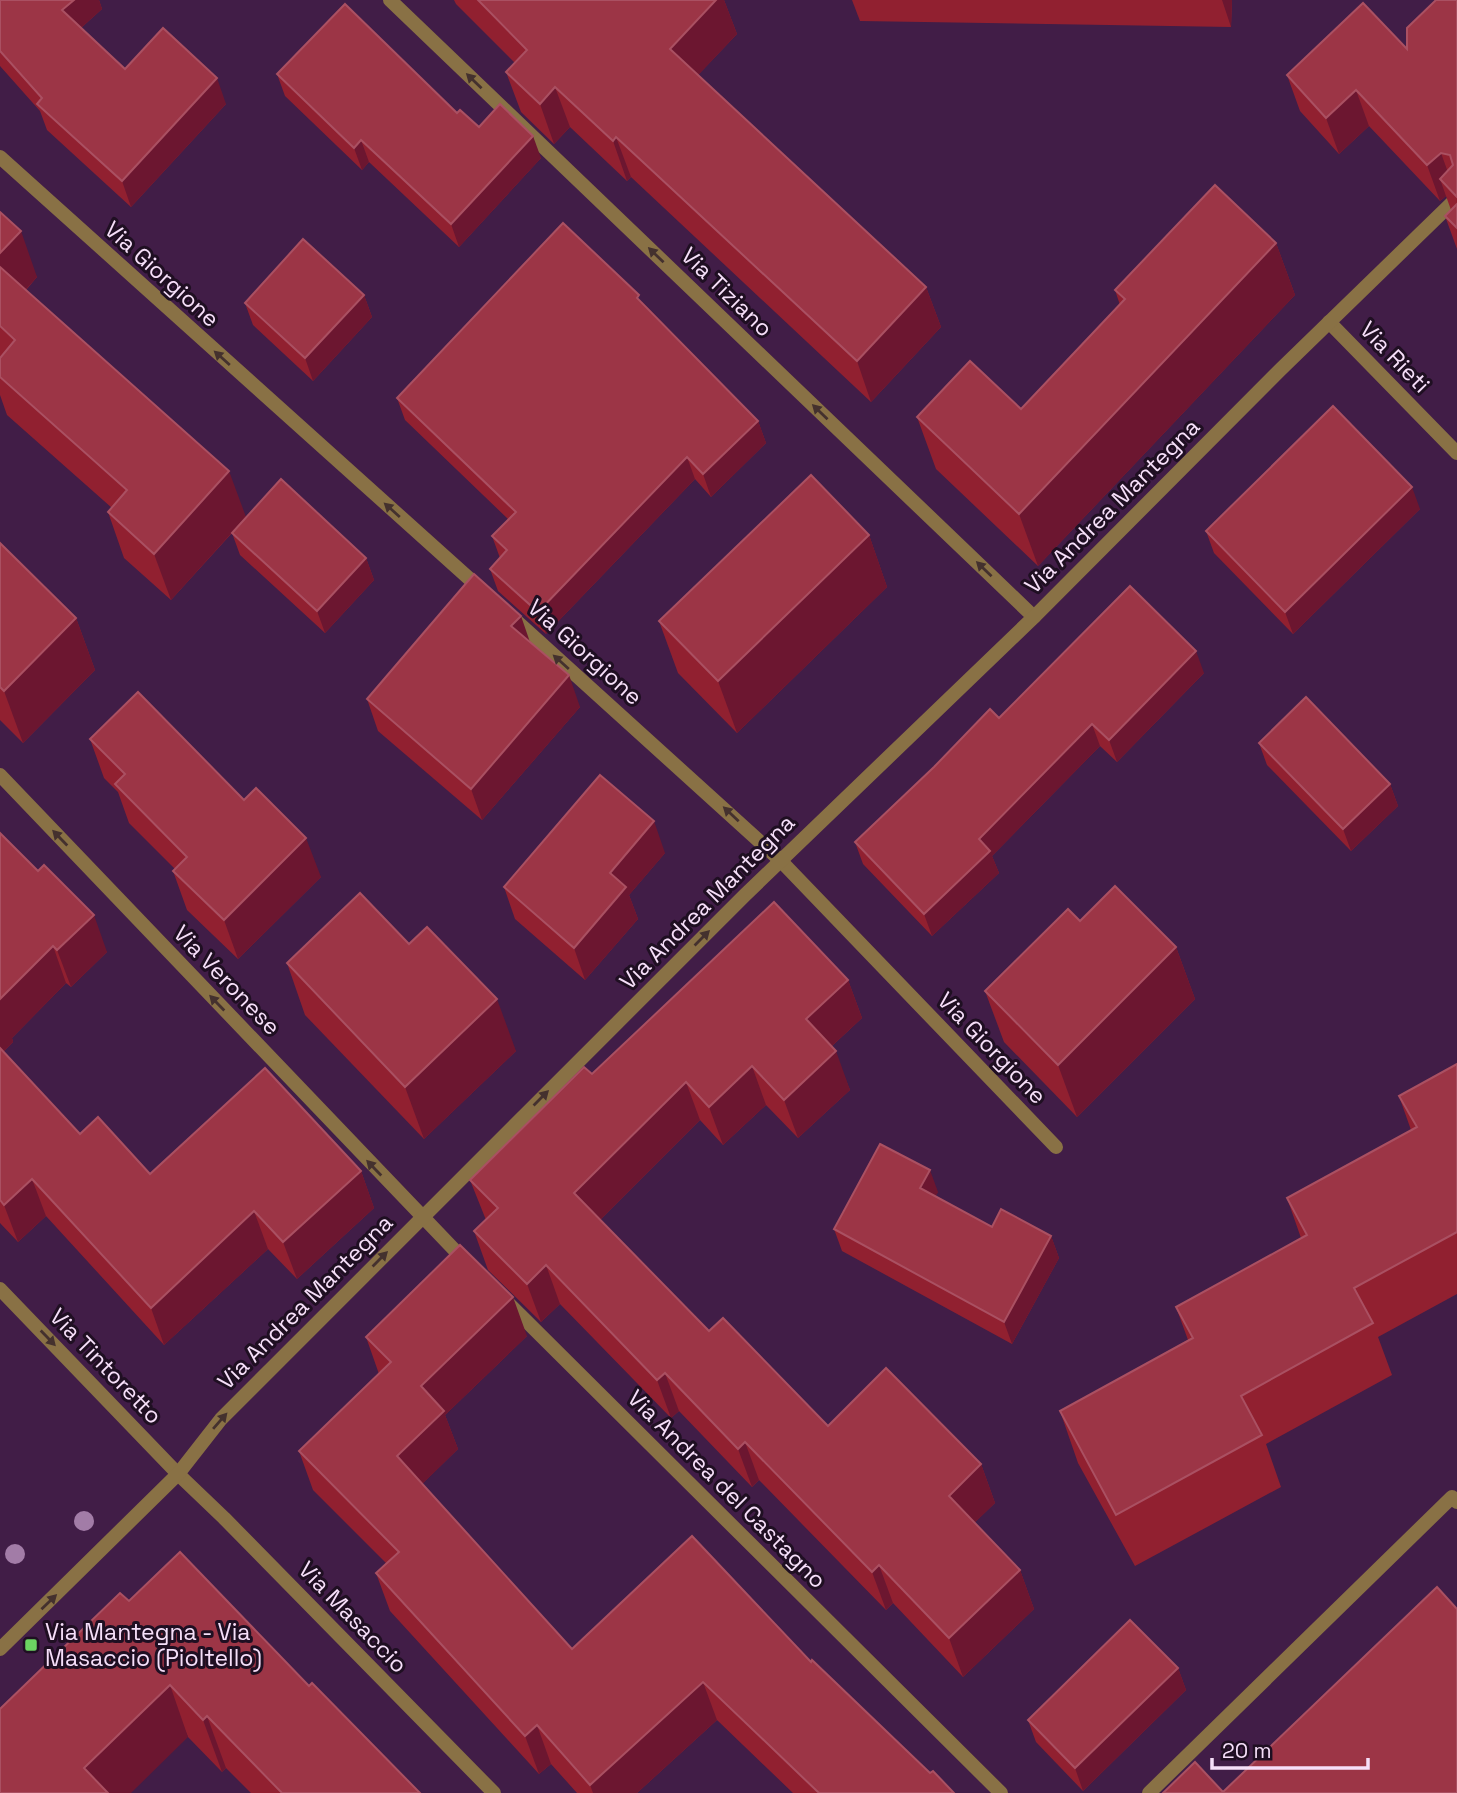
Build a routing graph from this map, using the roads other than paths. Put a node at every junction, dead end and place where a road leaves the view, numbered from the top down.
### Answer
1 (390, 0) edge
2 (0, 157) edge
3 (1457, 198) edge
4 (1329, 322) junction
5 (1457, 453) edge
6 (1034, 617) junction
7 (0, 775) edge
8 (780, 860) junction
9 (1056, 1147) dead end
10 (421, 1217) junction
11 (473, 1269) edge
12 (493, 1288) edge
13 (0, 1289) edge
14 (178, 1474) junction
15 (1457, 1502) edge
16 (0, 1649) edge
17 (494, 1793) edge
18 (1001, 1793) edge
19 (1149, 1793) edge

6 -> 1 street, Via Tiziano
8 -> 2 street, Via Giorgione
3 - 4 street, Via Andrea Mantegna
4 - 5 street, Via Rieti
4 - 6 street, Via Andrea Mantegna
6 - 8 street, Via Andrea Mantegna
10 -> 7 street, Via Veronese
8 - 9 street, Via Giorgione
10 -> 8 street, Via Andrea Mantegna
10 - 11 street
14 -> 10 street, Via Andrea Mantegna
12 - 18 street, Via Andrea del Castagno
13 -> 14 street, Via Tintoretto
16 -> 14 street, Via Andrea Mantegna
14 - 17 street, Via Masaccio
15 - 19 street

